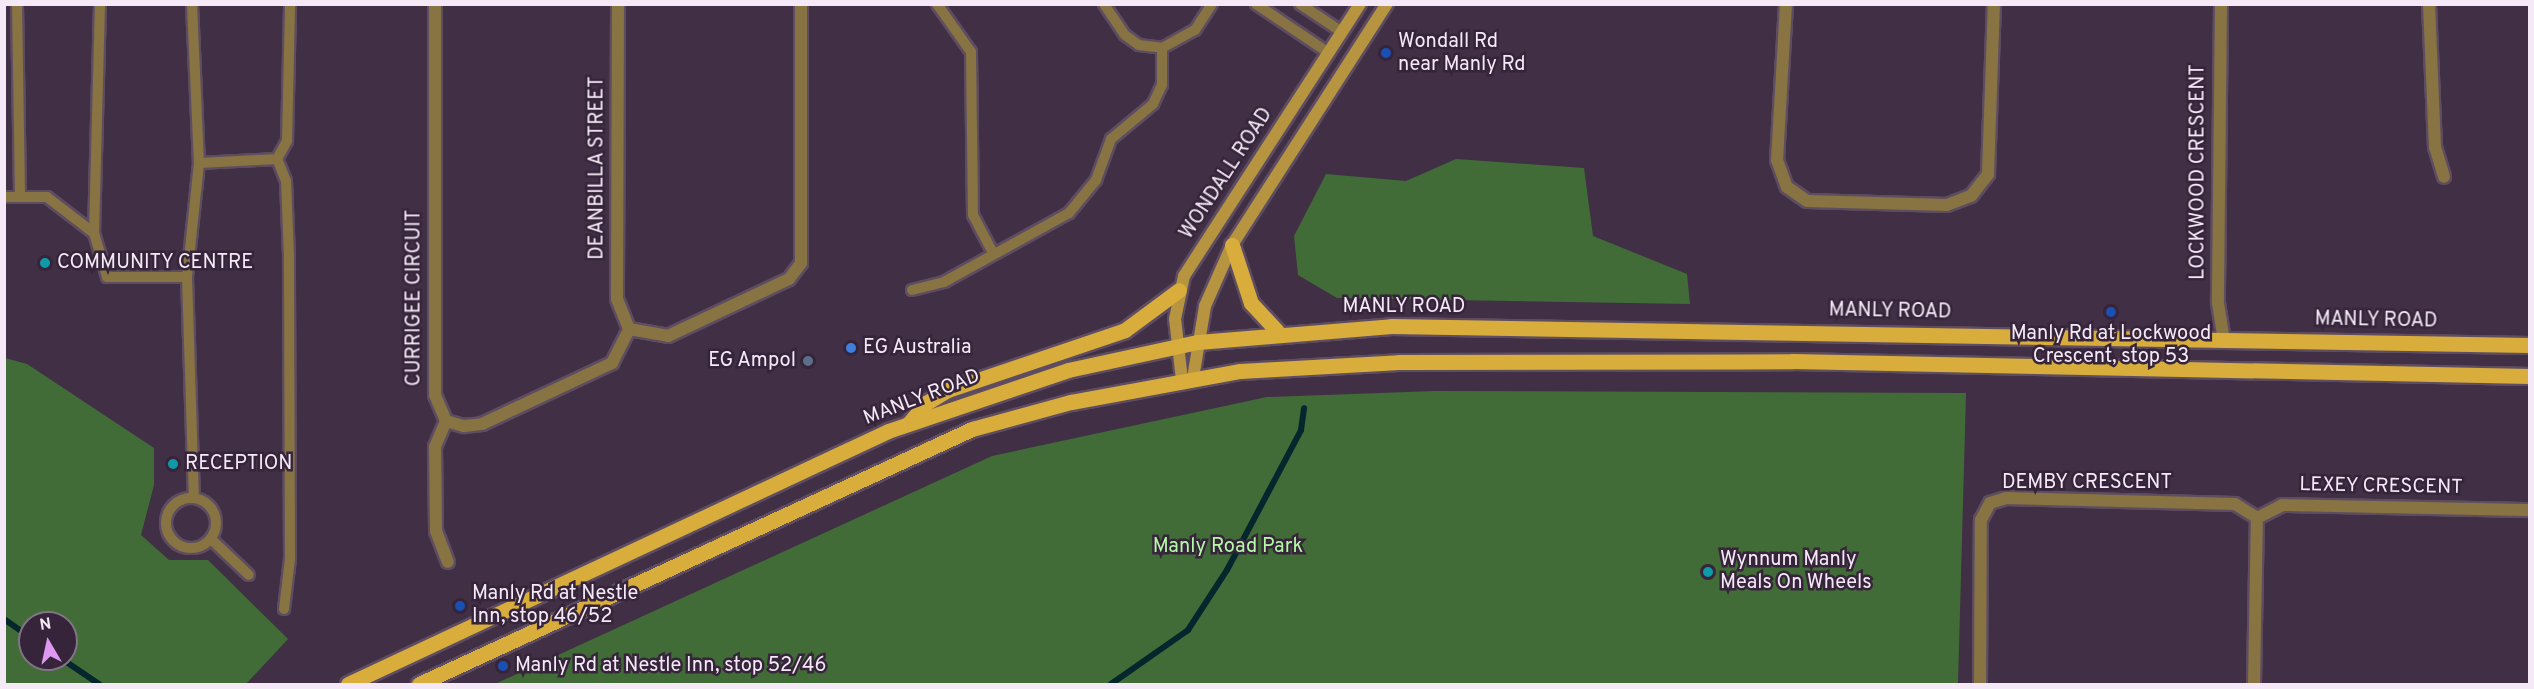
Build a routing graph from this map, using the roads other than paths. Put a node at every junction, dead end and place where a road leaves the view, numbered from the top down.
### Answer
1 (17, 4) edge
2 (100, 4) edge
3 (192, 4) edge
4 (290, 4) edge
5 (435, 4) edge
6 (618, 4) edge
7 (801, 4) edge
8 (937, 4) edge
9 (1104, 4) edge
10 (1212, 4) edge
11 (1256, 4) edge
12 (1300, 4) edge
13 (1360, 4) edge
14 (1387, 4) edge
15 (1786, 4) edge
16 (1994, 4) edge
17 (2221, 4) edge
18 (2429, 4) edge
19 (1342, 32) junction
20 (1162, 48) junction
21 (1329, 53) junction
22 (278, 159) junction
23 (200, 163) junction
24 (2444, 177) dead end
25 (4, 197) edge
26 (20, 197) junction
27 (94, 233) junction
28 (1232, 245) junction
29 (993, 253) junction
30 (188, 277) junction
31 (912, 290) dead end
32 (1179, 290) junction
33 (629, 329) junction
34 (1277, 331) junction
35 (2224, 339) junction
36 (1198, 342) junction
37 (1176, 345) junction
38 (2529, 345) edge
39 (2529, 376) edge
40 (1188, 379) junction
41 (446, 421) junction
42 (909, 423) junction
43 (194, 498) junction
44 (2529, 510) edge
45 (2257, 518) junction
46 (211, 539) junction
47 (448, 562) dead end
48 (249, 575) dead end
49 (284, 609) dead end
50 (348, 684) edge
51 (419, 684) edge
52 (1980, 684) edge
53 (2254, 684) edge

1 - 26 lane
2 - 27 lane
3 - 23 lane
4 - 22 lane
5 - 41 street, CURRIGEE CIRCUIT
6 - 33 street, DEANBILLA STREET
7 - 33 street
8 - 29 lane
9 - 20 lane
10 - 20 lane
11 - 21 lane
12 - 19 lane
13 - 19 main road, WONDALL ROAD
14 - 28 main road
15 - 16 street
17 - 35 street, LOCKWOOD CRESCENT
18 - 24 street
19 - 21 main road, WONDALL ROAD
20 - 29 lane
21 - 32 main road, WONDALL ROAD
22 - 23 lane
22 - 49 lane
23 - 30 lane
25 - 26 lane
26 - 27 lane
27 - 30 lane
28 - 34 main road
28 - 36 main road
29 - 31 lane
30 - 43 lane
32 - 37 main road, WONDALL ROAD
32 - 42 main road
33 - 41 street
34 - 35 main road, MANLY ROAD
34 - 36 main road, MANLY ROAD
35 - 38 main road, MANLY ROAD
36 - 37 main road, MANLY ROAD
36 - 40 main road
37 - 40 main road, WONDALL ROAD
37 - 42 main road, MANLY ROAD
39 - 40 main road
40 - 51 main road
41 - 47 street
42 - 50 main road, MANLY ROAD
43 - 46 lane
43 - 46 lane
44 - 45 street, LEXEY CRESCENT
45 - 52 street, DEMBY CRESCENT
45 - 53 street
46 - 48 lane

